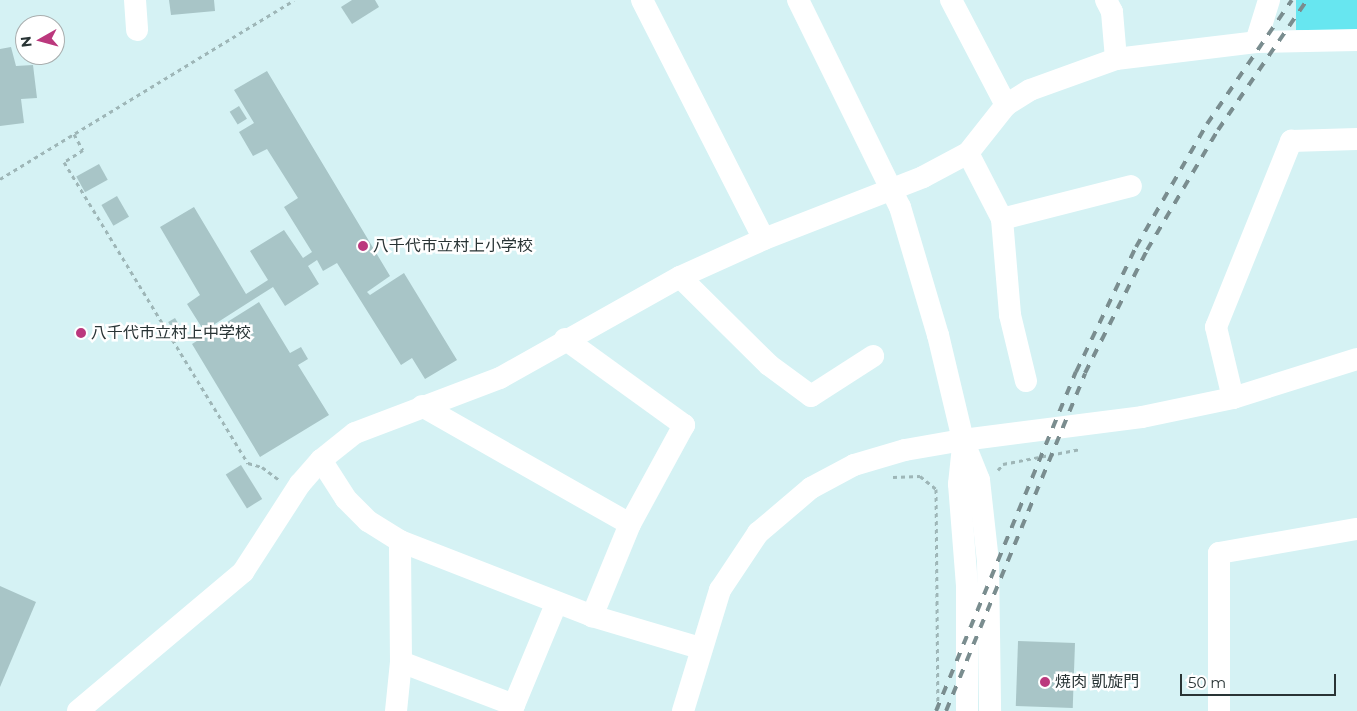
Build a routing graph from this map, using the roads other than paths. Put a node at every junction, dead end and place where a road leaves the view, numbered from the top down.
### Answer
1 (135, 0) edge
2 (642, 0) edge
3 (798, 0) edge
4 (951, 0) edge
5 (1106, 0) edge
6 (1269, 0) edge
7 (137, 30) dead end
8 (1357, 40) edge
9 (1256, 42) junction
10 (1116, 59) junction
11 (1006, 106) junction
12 (1357, 139) edge
13 (968, 153) junction
14 (1131, 186) dead end
15 (1002, 219) junction
16 (764, 239) junction
17 (680, 277) junction
18 (565, 340) junction
19 (873, 356) dead end
20 (1357, 359) edge
21 (1026, 381) dead end
22 (1233, 398) junction
23 (422, 406) junction
24 (963, 440) junction
25 (321, 460) junction
26 (630, 524) junction
27 (1357, 529) edge
28 (400, 541) junction
29 (556, 604) junction
30 (592, 616) junction
31 (700, 648) junction
32 (401, 662) junction
33 (78, 711) edge
34 (396, 711) edge
35 (682, 711) edge
36 (967, 711) edge
37 (990, 711) edge
38 (1219, 711) edge

1 - 7 street
2 - 16 street
3 - 24 street
4 - 11 street
5 - 10 street
6 - 9 street
8 - 9 street
9 - 10 street
10 - 11 street
11 - 13 street
12 - 22 street
13 - 15 street
13 - 16 street
14 - 15 street
15 - 21 street
16 - 17 street
17 - 18 street
17 - 19 street
18 - 23 street
18 - 26 street
20 - 22 street
22 - 24 street
23 - 25 street
23 - 26 street
24 - 31 street
24 - 36 street
24 - 37 street
25 - 28 street
25 - 33 street
26 - 30 street
27 - 38 street
28 - 29 street
28 - 32 street
29 - 30 street
29 - 32 street
30 - 31 street
31 - 35 street
32 - 34 street

